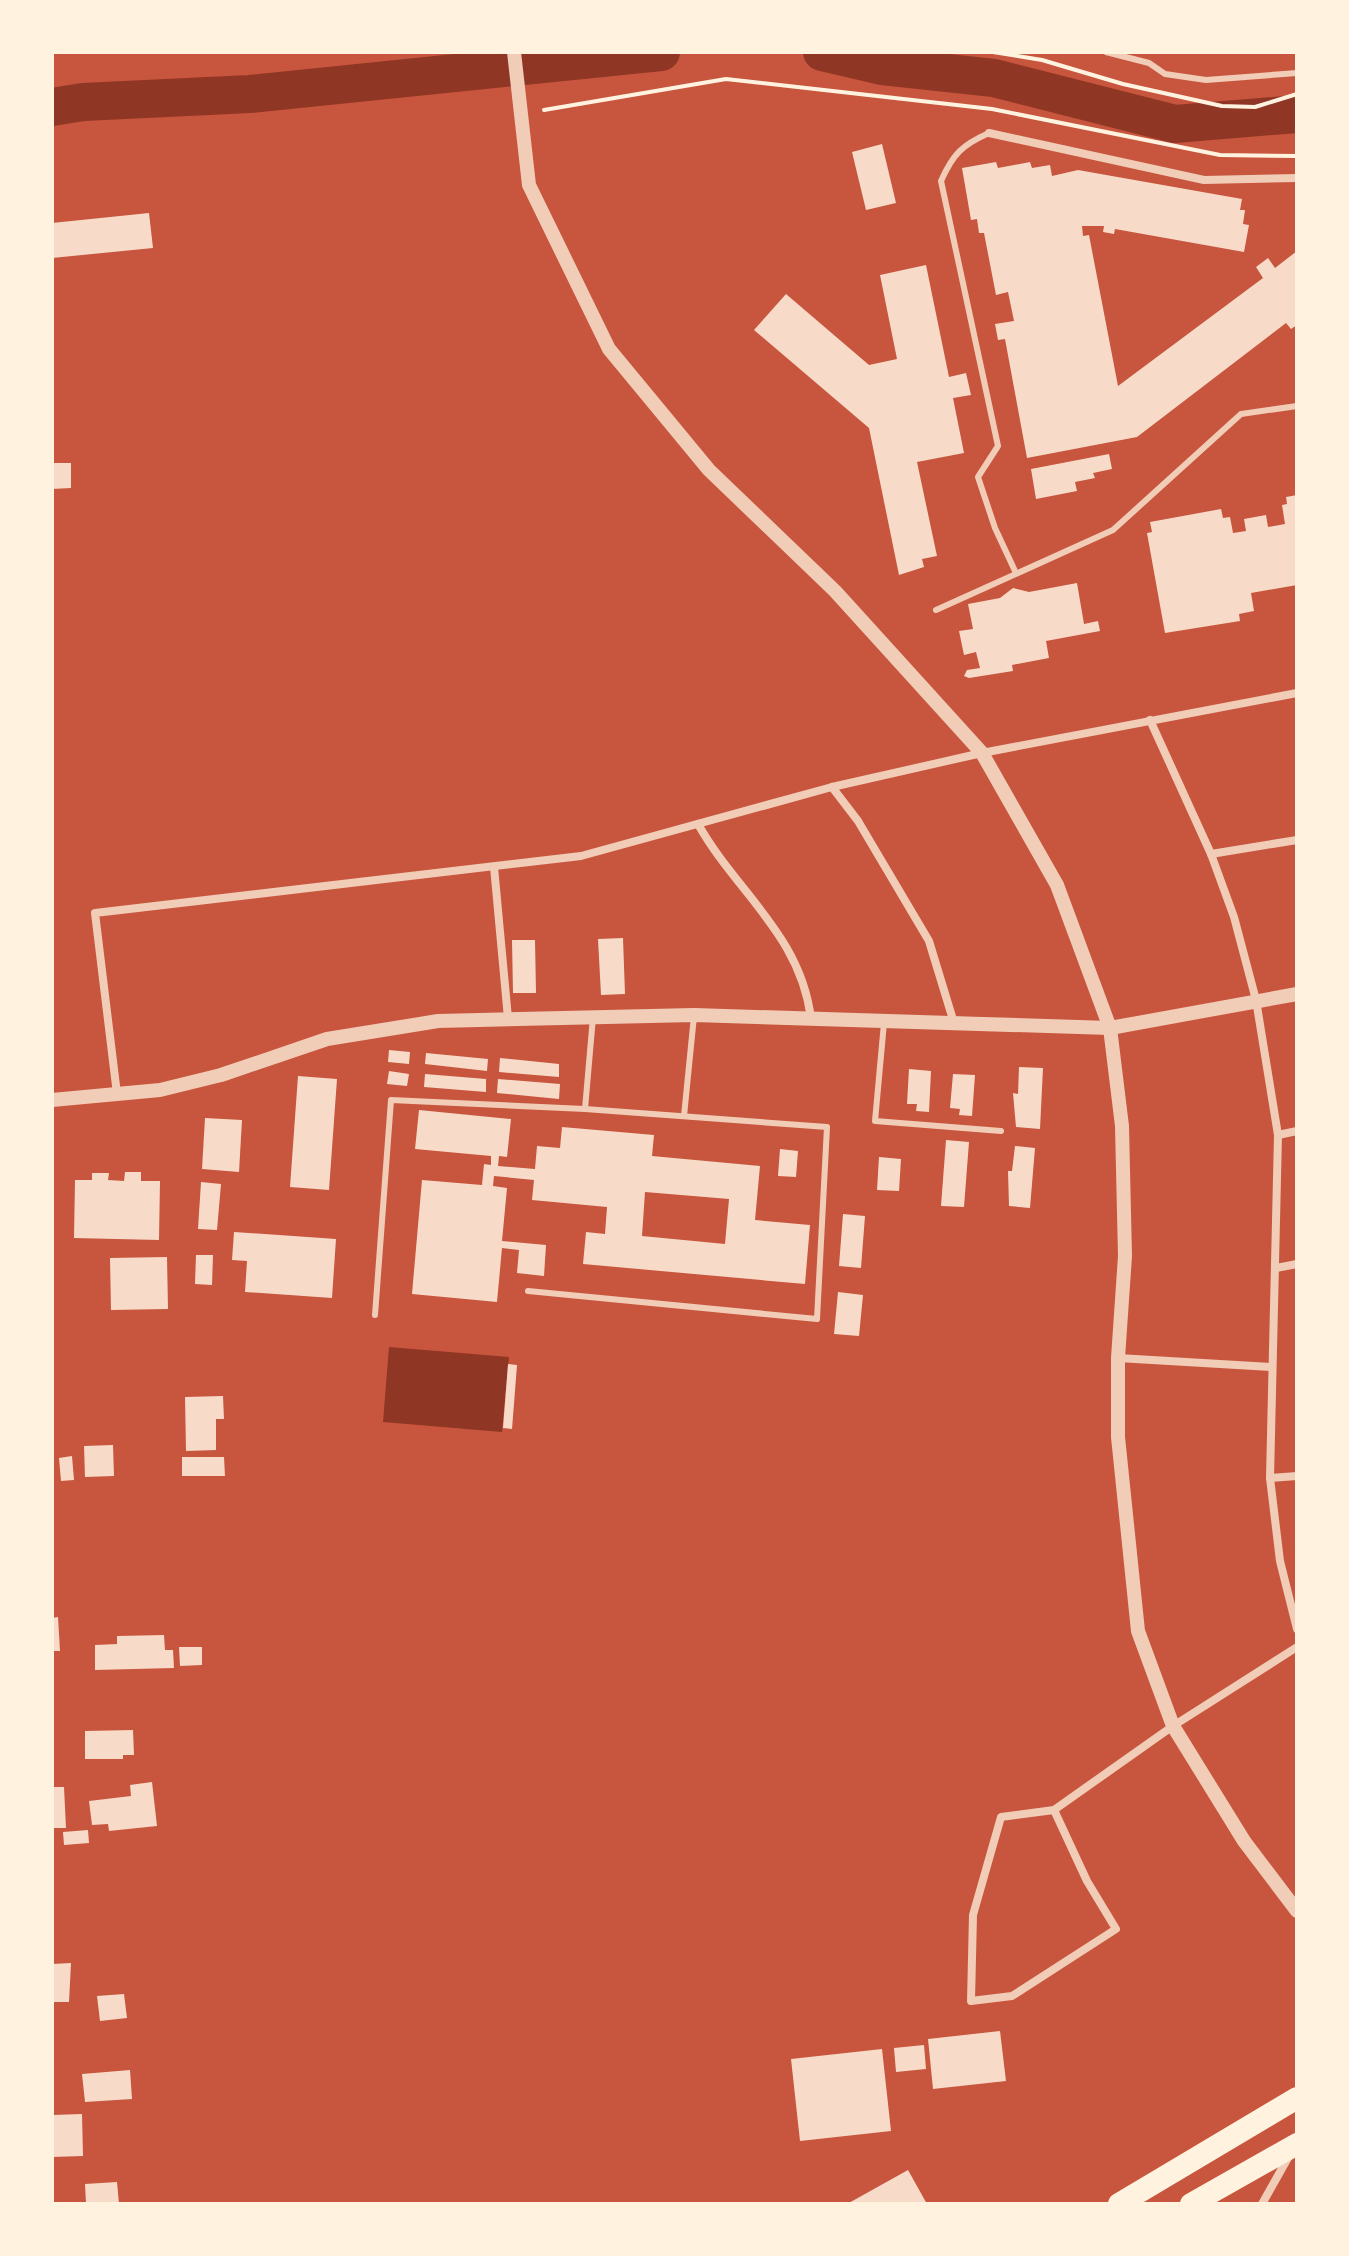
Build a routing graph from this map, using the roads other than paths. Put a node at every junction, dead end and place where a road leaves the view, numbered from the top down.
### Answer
1 (514, 52) edge
2 (1106, 52) edge
3 (1297, 73) edge
4 (989, 133) joint
5 (1297, 178) edge
6 (1297, 406) edge
7 (1015, 571) junction
8 (936, 610) dead end
9 (1297, 693) edge
10 (1150, 720) junction
11 (982, 753) junction
12 (832, 787) junction
13 (698, 824) junction
14 (1297, 840) edge
15 (1211, 854) junction
16 (494, 867) junction
17 (1297, 994) edge
18 (1256, 1000) junction
19 (593, 1015) junction
20 (694, 1015) junction
21 (508, 1018) junction
22 (811, 1020) junction
23 (884, 1023) junction
24 (954, 1024) junction
25 (1110, 1028) junction
26 (117, 1095) junction
27 (52, 1100) edge
28 (585, 1109) junction
29 (684, 1116) junction
30 (1001, 1131) dead end
31 (1297, 1131) edge
32 (1278, 1135) junction
33 (1297, 1264) edge
34 (1276, 1268) junction
35 (528, 1291) dead end
36 (375, 1315) dead end
37 (1118, 1358) junction
38 (1271, 1367) junction
39 (1297, 1476) edge
40 (1270, 1478) junction
41 (1297, 1629) edge
42 (1297, 1647) edge
43 (1173, 1726) junction
44 (1054, 1810) junction
45 (1297, 1911) edge
46 (1297, 2098) edge
47 (1296, 2145) edge
48 (1119, 2204) edge
49 (1191, 2204) edge
50 (1262, 2204) edge

1 - 11 street
2 - 3 lane
4 - 5 street
4 - 7 lane
6 - 7 lane
7 - 8 lane
9 - 10 street
10 - 11 street
10 - 15 street
11 - 12 street
11 - 25 street
12 - 13 street
12 - 24 street
13 - 16 street
13 - 22 street
14 - 15 street
15 - 18 street
16 - 21 street
16 - 26 street
17 - 18 street
18 - 25 street
18 - 32 street
19 - 20 street
19 - 21 street
19 - 28 lane
20 - 22 street
20 - 29 lane
21 - 26 street
22 - 23 street
23 - 24 street
23 - 30 lane
24 - 25 street
25 - 37 street
26 - 27 street
28 - 29 lane
28 - 36 lane
29 - 35 lane
31 - 32 street
32 - 34 street
33 - 34 street
34 - 38 street
37 - 38 street
37 - 43 street
38 - 40 street
39 - 40 street
40 - 41 street
42 - 43 street
43 - 44 street
43 - 45 street
44 - 44 street
46 - 48 highway
47 - 49 highway
47 - 50 street

